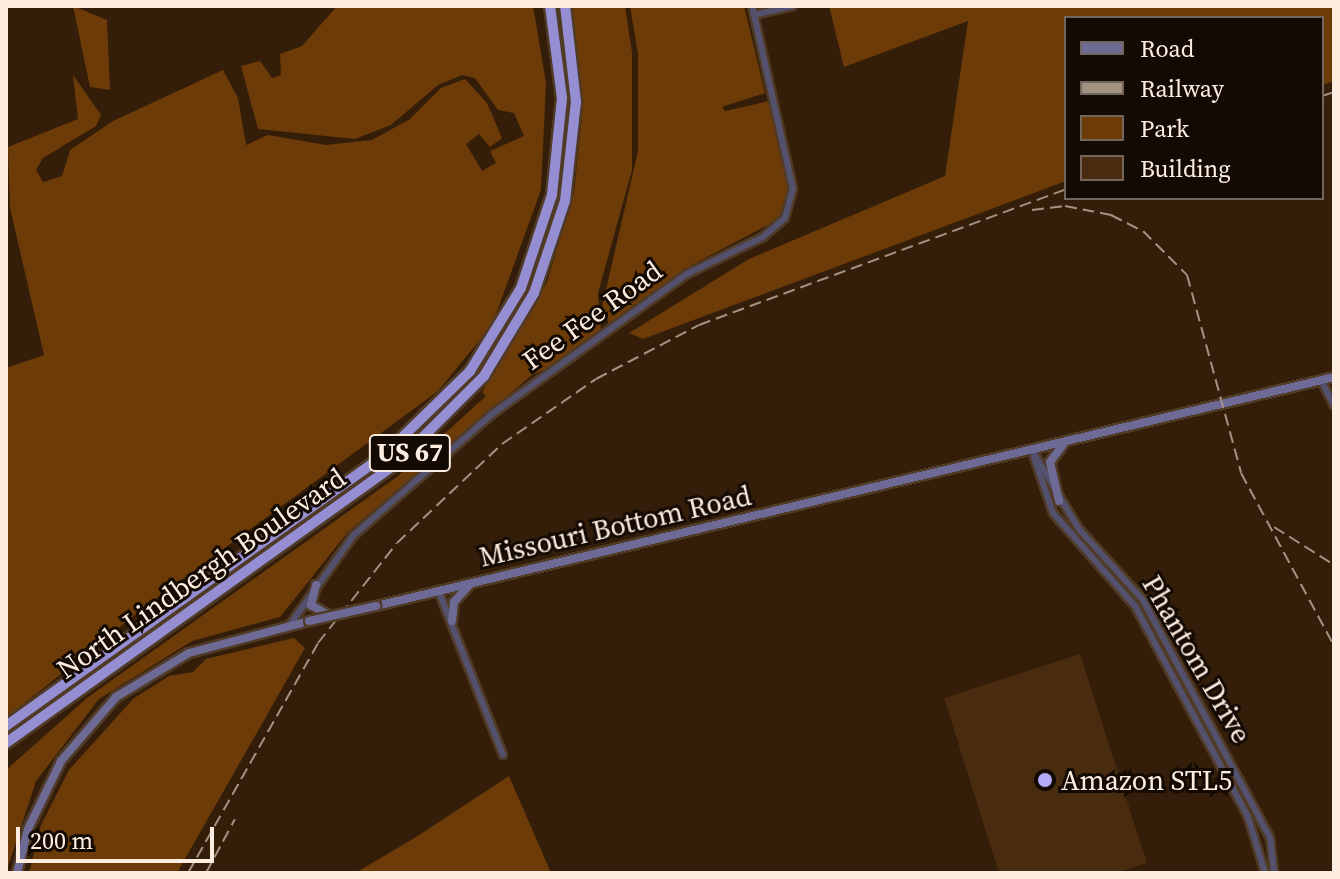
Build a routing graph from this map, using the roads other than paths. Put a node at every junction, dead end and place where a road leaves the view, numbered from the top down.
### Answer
1 (550, 6) edge
2 (565, 6) edge
3 (752, 6) edge
4 (792, 6) edge
5 (754, 15) junction
6 (1334, 377) edge
7 (1321, 380) junction
8 (1334, 405) edge
9 (1066, 442) junction
10 (1032, 450) junction
11 (1059, 501) junction
12 (472, 582) junction
13 (316, 585) junction
14 (438, 590) junction
15 (330, 616) junction
16 (452, 621) junction
17 (289, 626) junction
18 (6, 726) edge
19 (6, 743) edge
20 (503, 755) dead end
21 (17, 873) edge
22 (1265, 873) edge
23 (1274, 873) edge

1 - 18 highway, North Lindbergh Boulevard / US 67
2 - 19 highway, North Lindbergh Boulevard / US 67
3 - 5 street, Fee Fee Road
4 - 5 street
5 - 13 street, Fee Fee Road
6 - 7 street, Missouri Bottom Road
7 - 8 street
7 - 9 street, Missouri Bottom Road
9 - 10 street, Missouri Bottom Road
9 - 11 street
10 - 11 street, Phantom Drive
10 - 12 street, Missouri Bottom Road
10 - 22 street, Phantom Drive
11 - 23 street, Phantom Drive
12 - 14 street, Missouri Bottom Road
12 - 16 street
13 - 15 street
13 - 17 street, Fee Fee Road
14 - 15 street, Missouri Bottom Road, bridge
14 - 16 street
15 - 17 street, Missouri Bottom Road, bridge
16 - 20 street
17 - 21 street, Missouri Bottom Road

